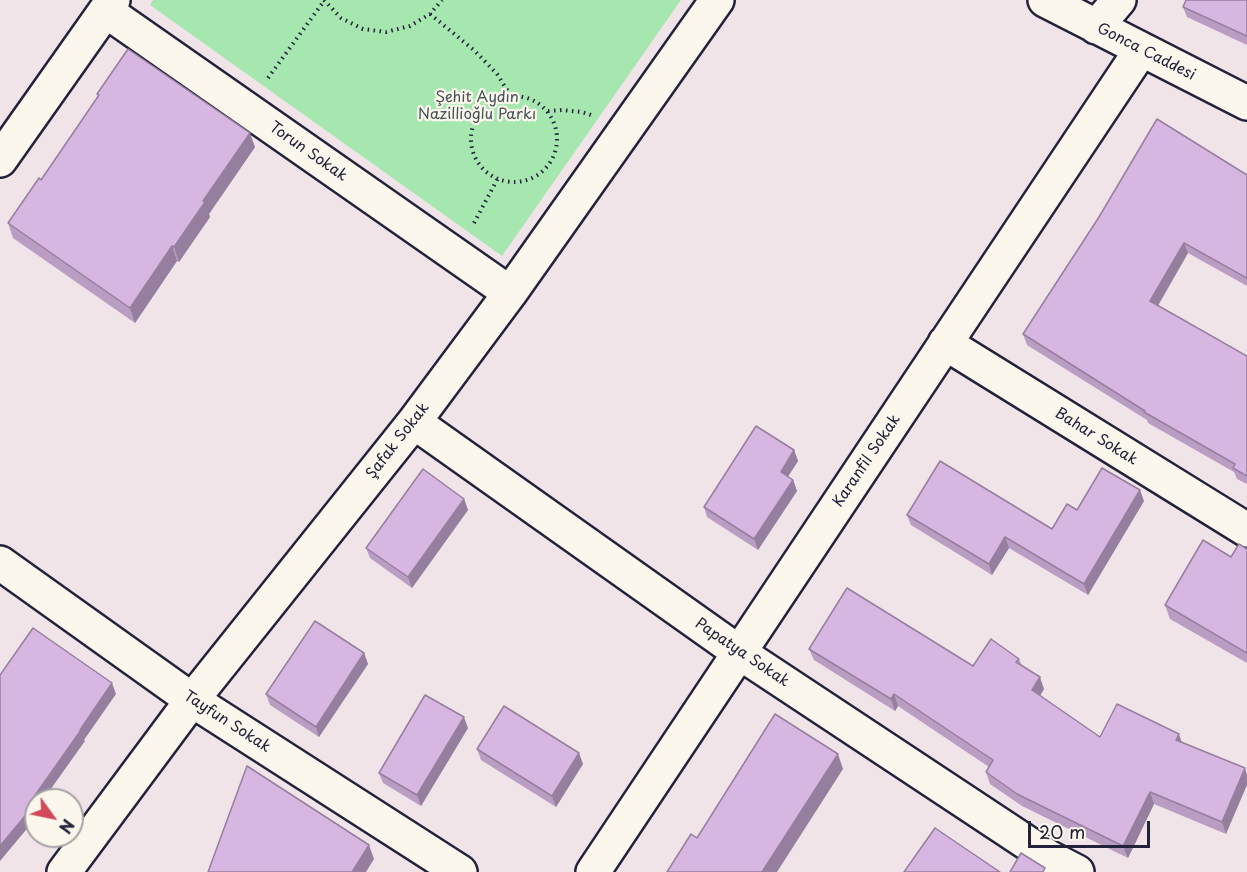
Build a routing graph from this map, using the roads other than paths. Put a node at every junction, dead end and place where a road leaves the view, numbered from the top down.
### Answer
1 (717, 0) edge
2 (1045, 0) edge
3 (1119, 0) edge
4 (110, 6) edge
5 (1096, 27) junction
6 (1141, 50) junction
7 (1247, 104) edge
8 (0, 160) edge
9 (510, 293) junction
10 (945, 343) junction
11 (414, 422) junction
12 (1247, 530) edge
13 (0, 563) edge
14 (740, 653) junction
15 (192, 700) junction
16 (64, 872) edge
17 (460, 872) edge
18 (593, 872) edge
19 (1077, 872) edge

1 - 9 street, Şafak Sokak
2 - 5 street, Gonca Caddesi
3 - 5 street
4 - 8 street
4 - 9 street, Torun Sokak
5 - 6 street, Gonca Caddesi
6 - 7 street, Gonca Caddesi
6 - 10 street, Karanfil Sokak
9 - 11 street, Şafak Sokak
10 - 12 street, Bahar Sokak
10 - 14 street, Karanfil Sokak
11 - 14 street, Papatya Sokak
11 - 15 street, Şafak Sokak
13 - 15 street, Tayfun Sokak
14 - 18 street, Karanfil Sokak
14 - 19 street, Papatya Sokak
15 - 16 street, Şafak Sokak
15 - 17 street, Tayfun Sokak

